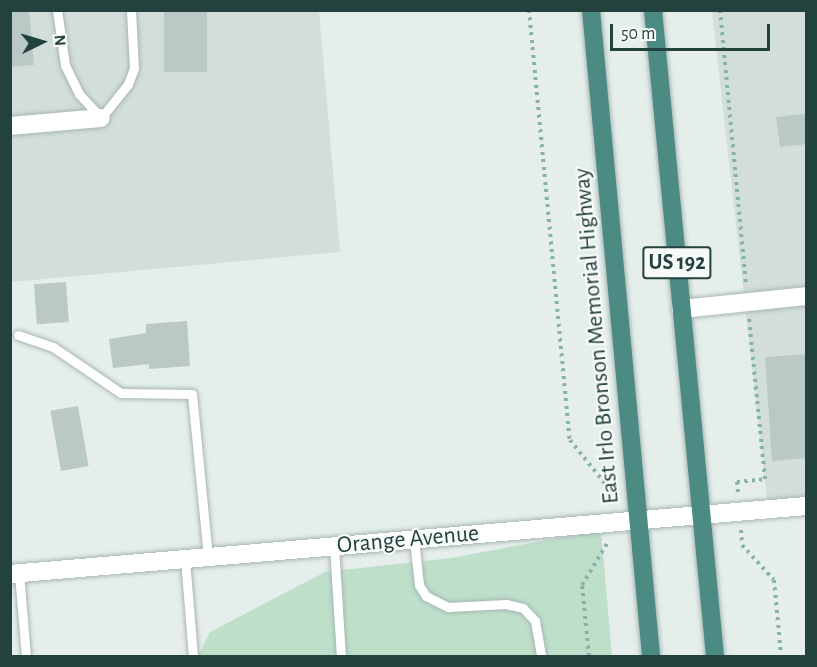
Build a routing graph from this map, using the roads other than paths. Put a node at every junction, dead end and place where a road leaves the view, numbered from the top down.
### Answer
1 (57, 10) edge
2 (131, 10) edge
3 (591, 10) edge
4 (652, 10) edge
5 (101, 118) junction
6 (10, 126) edge
7 (807, 296) edge
8 (681, 309) junction
9 (18, 335) dead end
10 (807, 506) edge
11 (701, 515) junction
12 (638, 520) junction
13 (414, 539) junction
14 (334, 546) junction
15 (208, 557) junction
16 (185, 559) junction
17 (15, 574) edge
18 (26, 657) edge
19 (194, 657) edge
20 (341, 657) edge
21 (541, 657) edge
22 (651, 657) edge
23 (715, 657) edge

1 - 5 lane
2 - 5 lane
3 - 12 highway, East Irlo Bronson Memorial Highway / US 192
4 - 8 highway, US 192
5 - 6 street
7 - 8 street
8 - 11 highway, US 192
9 - 15 lane
10 - 11 street, Orange Avenue
11 - 12 street, Orange Avenue
11 - 23 highway, US 192
12 - 13 street, Orange Avenue
12 - 22 highway, East Irlo Bronson Memorial Highway / US 192
13 - 14 street, Orange Avenue
13 - 21 lane
14 - 15 street, Orange Avenue
14 - 20 lane
15 - 16 street, Orange Avenue
16 - 17 street, Orange Avenue
16 - 19 lane
17 - 18 lane

